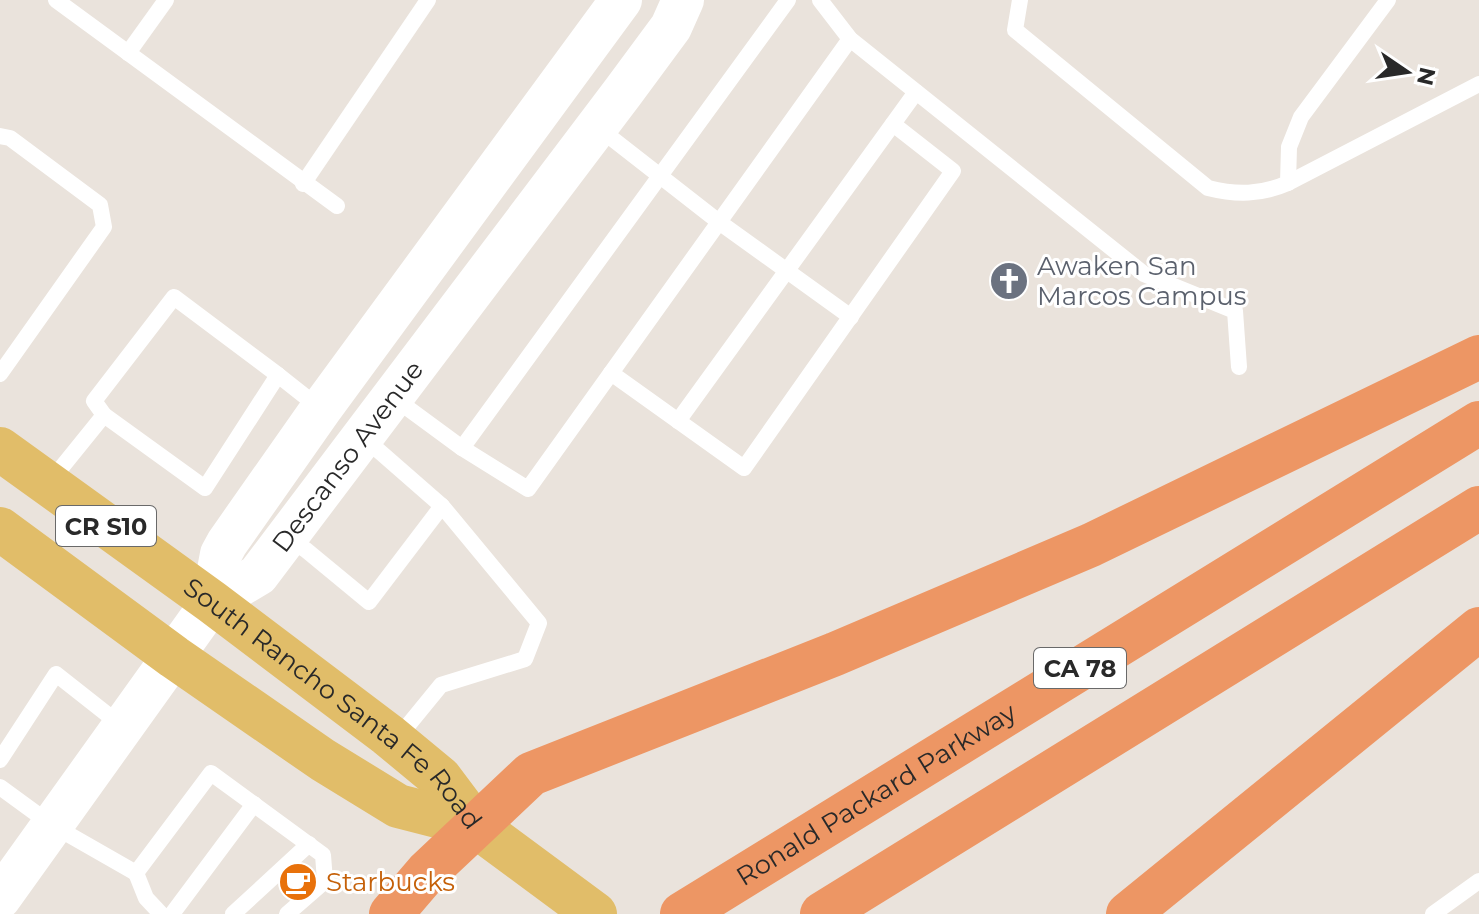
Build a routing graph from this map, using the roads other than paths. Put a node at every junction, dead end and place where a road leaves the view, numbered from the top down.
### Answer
1 (56, 0) edge
2 (166, 0) edge
3 (428, 0) edge
4 (621, 0) edge
5 (683, 0) edge
6 (788, 0) edge
7 (820, 0) edge
8 (1020, 0) edge
9 (1387, 0) edge
10 (850, 39) junction
11 (128, 53) junction
12 (1479, 84) edge
13 (916, 92) junction
14 (893, 124) junction
15 (596, 126) junction
16 (0, 136) edge
17 (660, 177) junction
18 (1288, 183) junction
19 (303, 184) junction
20 (337, 206) dead end
21 (719, 222) junction
22 (786, 272) junction
23 (851, 317) junction
24 (1479, 357) edge
25 (1239, 367) dead end
26 (2, 371) edge
27 (611, 373) junction
28 (278, 375) junction
29 (392, 397) junction
30 (321, 409) junction
31 (104, 415) junction
32 (678, 421) junction
33 (1479, 423) edge
34 (362, 436) junction
35 (462, 448) junction
36 (0, 449) edge
37 (48, 484) junction
38 (442, 506) junction
39 (1479, 508) edge
40 (287, 537) junction
41 (7, 539) edge
42 (212, 602) junction
43 (1479, 629) edge
44 (174, 657) junction
45 (123, 727) junction
46 (395, 741) junction
47 (0, 760) edge
48 (0, 787) edge
49 (254, 804) junction
50 (52, 825) junction
51 (476, 826) junction
52 (309, 844) junction
53 (136, 873) junction
54 (1479, 881) edge
55 (0, 898) edge
56 (161, 914) edge
57 (172, 914) edge
58 (233, 914) edge
59 (287, 914) edge
60 (391, 914) edge
61 (595, 914) edge
62 (682, 914) edge
63 (822, 914) edge
64 (1128, 914) edge
65 (1433, 914) edge

1 - 11 lane
2 - 11 lane
3 - 19 lane
4 - 30 street
5 - 15 street, Descanso Avenue
6 - 17 lane
7 - 10 lane
8 - 18 lane
9 - 18 lane
10 - 13 lane
10 - 21 lane
11 - 19 lane
12 - 18 lane
13 - 14 lane
13 - 25 lane
14 - 22 lane
14 - 23 lane
15 - 17 lane
15 - 29 street, Descanso Avenue
16 - 26 lane
17 - 21 lane
17 - 35 lane
19 - 20 lane
21 - 22 lane
21 - 27 lane
22 - 23 lane
22 - 32 lane
23 - 32 lane
24 - 51 highway
27 - 32 lane
27 - 35 lane
28 - 30 lane
28 - 31 lane
28 - 31 lane
29 - 34 street, Descanso Avenue
29 - 35 lane
30 - 42 street
31 - 37 lane
33 - 62 highway, Ronald Packard Parkway / CA 78
34 - 38 lane
34 - 40 street, Descanso Avenue
36 - 37 main road, South Rancho Santa Fe Road / CR S10
37 - 42 main road, South Rancho Santa Fe Road / CR S10
38 - 40 lane
38 - 46 lane
39 - 63 highway, CA 78
40 - 42 street, Descanso Avenue
41 - 44 main road, South Rancho Santa Fe Road / CR S10
42 - 44 street, Descanso Avenue
42 - 46 main road, South Rancho Santa Fe Road / CR S10
43 - 64 highway
44 - 45 street, Descanso Avenue
44 - 51 main road, South Rancho Santa Fe Road / CR S10
45 - 47 lane
45 - 50 street, Descanso Avenue
46 - 51 main road, South Rancho Santa Fe Road / CR S10
48 - 50 lane
49 - 52 lane
49 - 53 lane
49 - 57 lane
50 - 53 lane
50 - 55 street, Descanso Avenue
51 - 60 highway
51 - 61 main road, CR S10
52 - 58 lane
52 - 59 lane
53 - 56 lane
54 - 65 lane

